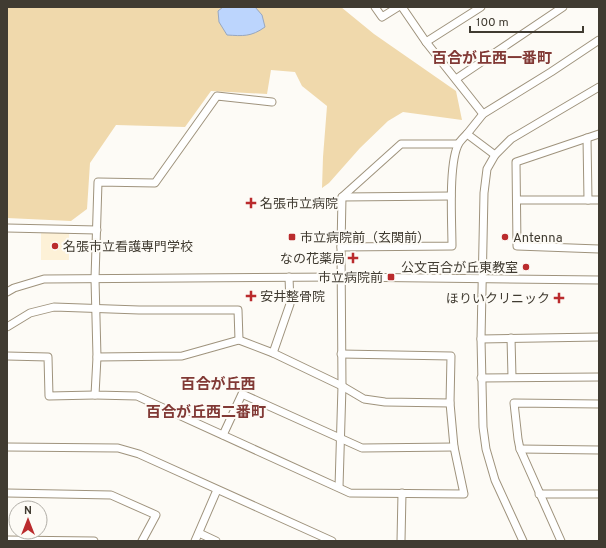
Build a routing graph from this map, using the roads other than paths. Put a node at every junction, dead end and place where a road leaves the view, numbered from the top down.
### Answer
1 (375, 7) edge
2 (398, 7) edge
3 (402, 7) edge
4 (481, 7) edge
5 (563, 7) edge
6 (599, 40) edge
7 (426, 42) junction
8 (456, 79) junction
9 (599, 88) edge
10 (272, 102) dead end
11 (483, 114) junction
12 (467, 134) junction
13 (599, 134) edge
14 (587, 138) junction
15 (458, 144) junction
16 (495, 155) junction
17 (451, 196) junction
18 (342, 197) junction
19 (517, 200) junction
20 (588, 200) junction
21 (599, 200) edge
22 (7, 228) edge
23 (97, 230) junction
24 (341, 247) junction
25 (599, 249) edge
26 (289, 277) junction
27 (341, 277) junction
28 (95, 279) junction
29 (483, 279) junction
30 (599, 280) edge
31 (7, 292) edge
32 (96, 308) junction
33 (7, 327) edge
34 (599, 337) edge
35 (481, 338) junction
36 (511, 338) junction
37 (239, 340) junction
38 (273, 353) junction
39 (341, 354) junction
40 (7, 356) edge
41 (97, 357) junction
42 (512, 377) junction
43 (599, 377) edge
44 (481, 378) junction
45 (342, 386) junction
46 (95, 395) junction
47 (450, 403) junction
48 (599, 404) edge
49 (223, 435) junction
50 (340, 437) junction
51 (7, 447) edge
52 (454, 447) junction
53 (520, 449) junction
54 (599, 450) edge
55 (339, 487) junction
56 (217, 490) junction
57 (7, 493) edge
58 (402, 493) junction
59 (539, 494) junction
60 (599, 494) edge
61 (198, 533) junction
62 (7, 540) edge
63 (94, 541) edge
64 (142, 541) edge
65 (195, 541) edge
66 (216, 541) edge
67 (332, 541) edge
68 (401, 541) edge
69 (523, 541) edge
70 (561, 541) edge

1 - 2 street
3 - 7 street
4 - 7 street
5 - 8 street
6 - 11 street
7 - 8 street
8 - 11 street
9 - 16 street
10 - 23 street
11 - 12 street
12 - 15 street
12 - 16 street
13 - 14 street
14 - 19 street
14 - 20 street
15 - 17 street
15 - 18 street
16 - 29 street
17 - 18 street
17 - 24 street
18 - 24 street
19 - 20 street
19 - 25 street
20 - 21 street
22 - 23 street
23 - 28 street
24 - 27 street
26 - 27 street
26 - 28 street
26 - 38 street
27 - 29 street
27 - 39 street
28 - 31 street
28 - 32 street
29 - 30 street
29 - 35 street
32 - 33 street
32 - 37 street
32 - 41 street
34 - 36 street
35 - 36 street
35 - 44 street
36 - 42 street
37 - 38 street
37 - 41 street
38 - 45 street
39 - 45 street
39 - 47 street
40 - 46 street
41 - 46 street
42 - 43 street
42 - 44 street
44 - 69 street
45 - 47 street
45 - 50 street
46 - 49 street
47 - 52 street
48 - 53 street
49 - 50 street
49 - 55 street
50 - 52 street
50 - 55 street
51 - 56 street
52 - 58 street
53 - 54 street
53 - 59 street
55 - 58 street
56 - 61 street
56 - 67 street
57 - 64 street
58 - 68 street
59 - 60 street
59 - 70 street
61 - 65 street
61 - 66 street
62 - 63 street

